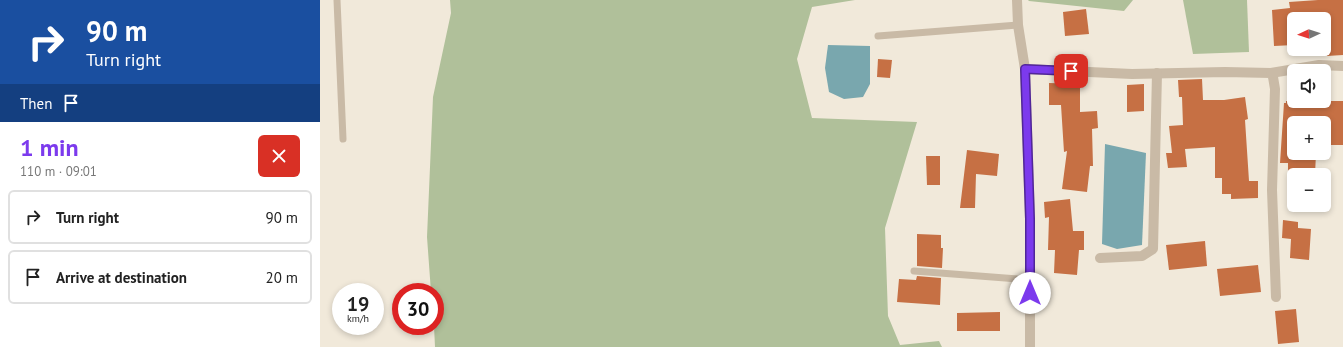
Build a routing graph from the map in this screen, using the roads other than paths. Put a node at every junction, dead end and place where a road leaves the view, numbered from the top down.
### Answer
1 (337, 0) edge
2 (1017, 0) edge
3 (1018, 25) junction
4 (878, 36) dead end
5 (1343, 66) edge
6 (1025, 69) junction
7 (1157, 73) junction
8 (1271, 73) junction
9 (343, 139) dead end
10 (1100, 258) dead end
11 (914, 271) dead end
12 (1030, 280) junction
13 (1276, 297) dead end
14 (1030, 347) edge

1 - 9 lane
2 - 3 street
3 - 4 lane
3 - 6 street
5 - 8 street
6 - 7 street
6 - 12 street
7 - 8 street
7 - 10 street
8 - 13 street
11 - 12 lane
12 - 14 street

